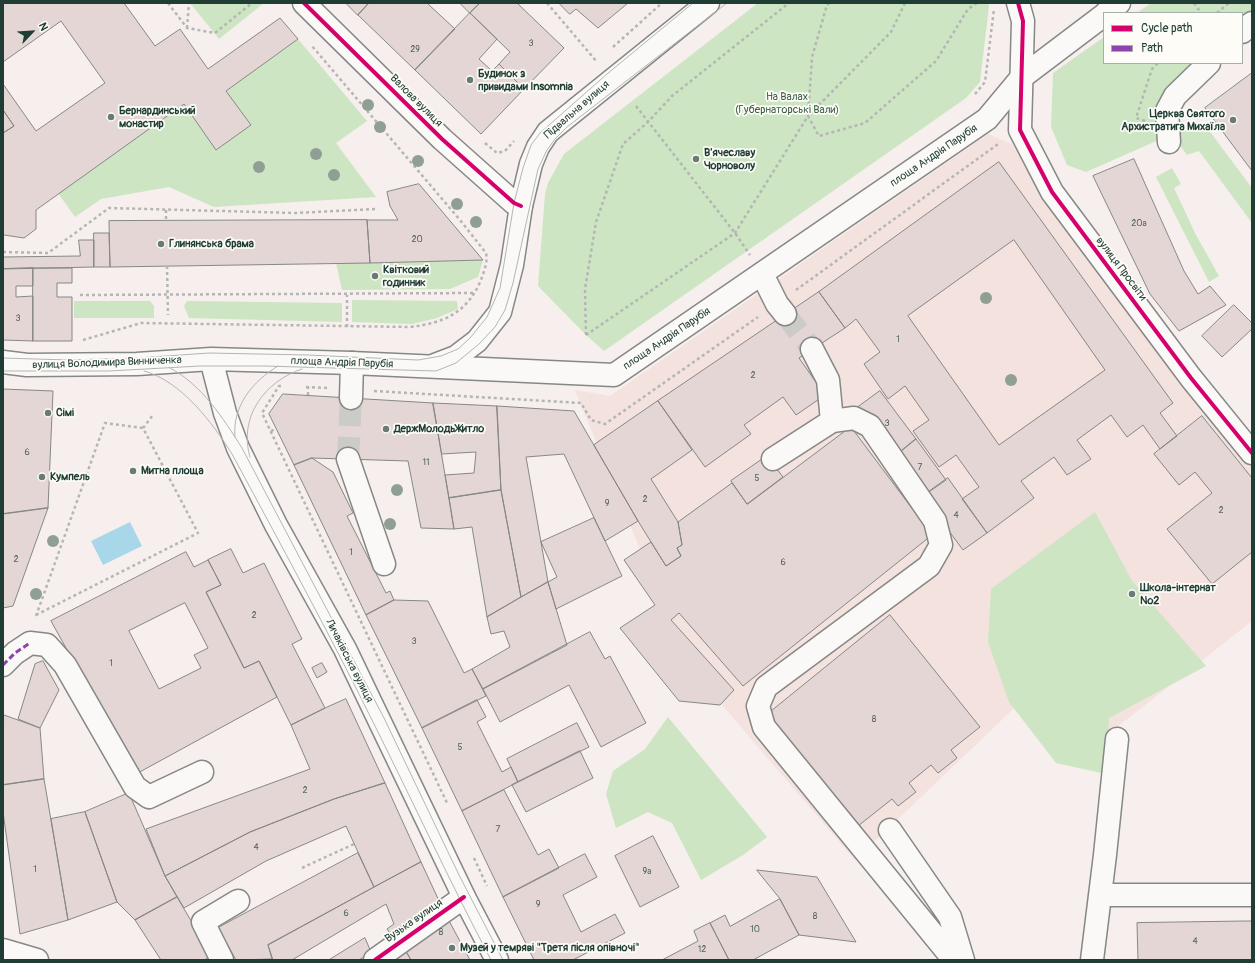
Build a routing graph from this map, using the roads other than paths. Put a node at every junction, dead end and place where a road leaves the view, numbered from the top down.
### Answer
1 (304, 3) edge
2 (708, 3) edge
3 (1018, 3) edge
4 (1119, 3) edge
5 (1108, 12) edge
6 (1103, 16) edge
7 (1252, 23) edge
8 (1243, 31) edge
9 (1208, 64) edge
10 (1022, 77) junction
11 (1169, 142) dead end
12 (521, 206) junction
13 (762, 274) junction
14 (781, 309) tunnel mouth
15 (812, 349) tunnel mouth
16 (211, 359) junction
17 (3, 362) edge
18 (352, 363) junction
19 (432, 367) junction
20 (351, 394) tunnel mouth
21 (832, 421) junction
22 (1252, 453) edge
23 (348, 459) tunnel mouth
24 (773, 459) dead end
25 (384, 564) dead end
26 (3, 665) edge
27 (1116, 739) dead end
28 (202, 772) dead end
29 (890, 830) dead end
30 (1100, 895) junction
31 (1252, 895) edge
32 (464, 897) junction
33 (238, 901) dead end
34 (3, 950) edge
35 (38, 960) edge
36 (222, 960) edge
37 (375, 960) edge
38 (497, 960) edge
39 (954, 960) edge
40 (963, 960) edge
41 (1092, 960) edge

1 - 12 main road, Валова вулиця
2 - 12 main road, Підвальна вулиця
3 - 10 main road
4 - 5 main road
6 - 10 main road
7 - 8 main road
9 - 11 main road
10 - 13 main road, площа Андрія Парубія
10 - 22 main road, вулиця Просвіти
12 - 19 main road, Підвальна вулиця
13 - 14 main road
13 - 19 main road, площа Андрія Парубія
15 - 21 main road
16 - 17 main road, вулиця Володимира Винниченка
16 - 18 main road, площа Андрія Парубія
16 - 32 main road, Личаківська вулиця
18 - 19 main road, площа Андрія Парубія
18 - 20 main road
21 - 24 main road
21 - 39 main road
23 - 25 main road
26 - 28 main road
27 - 30 main road
29 - 40 main road
30 - 31 main road
30 - 41 main road
32 - 37 main road, Вузька вулиця
32 - 38 main road, Личаківська вулиця
33 - 36 main road
34 - 35 main road

